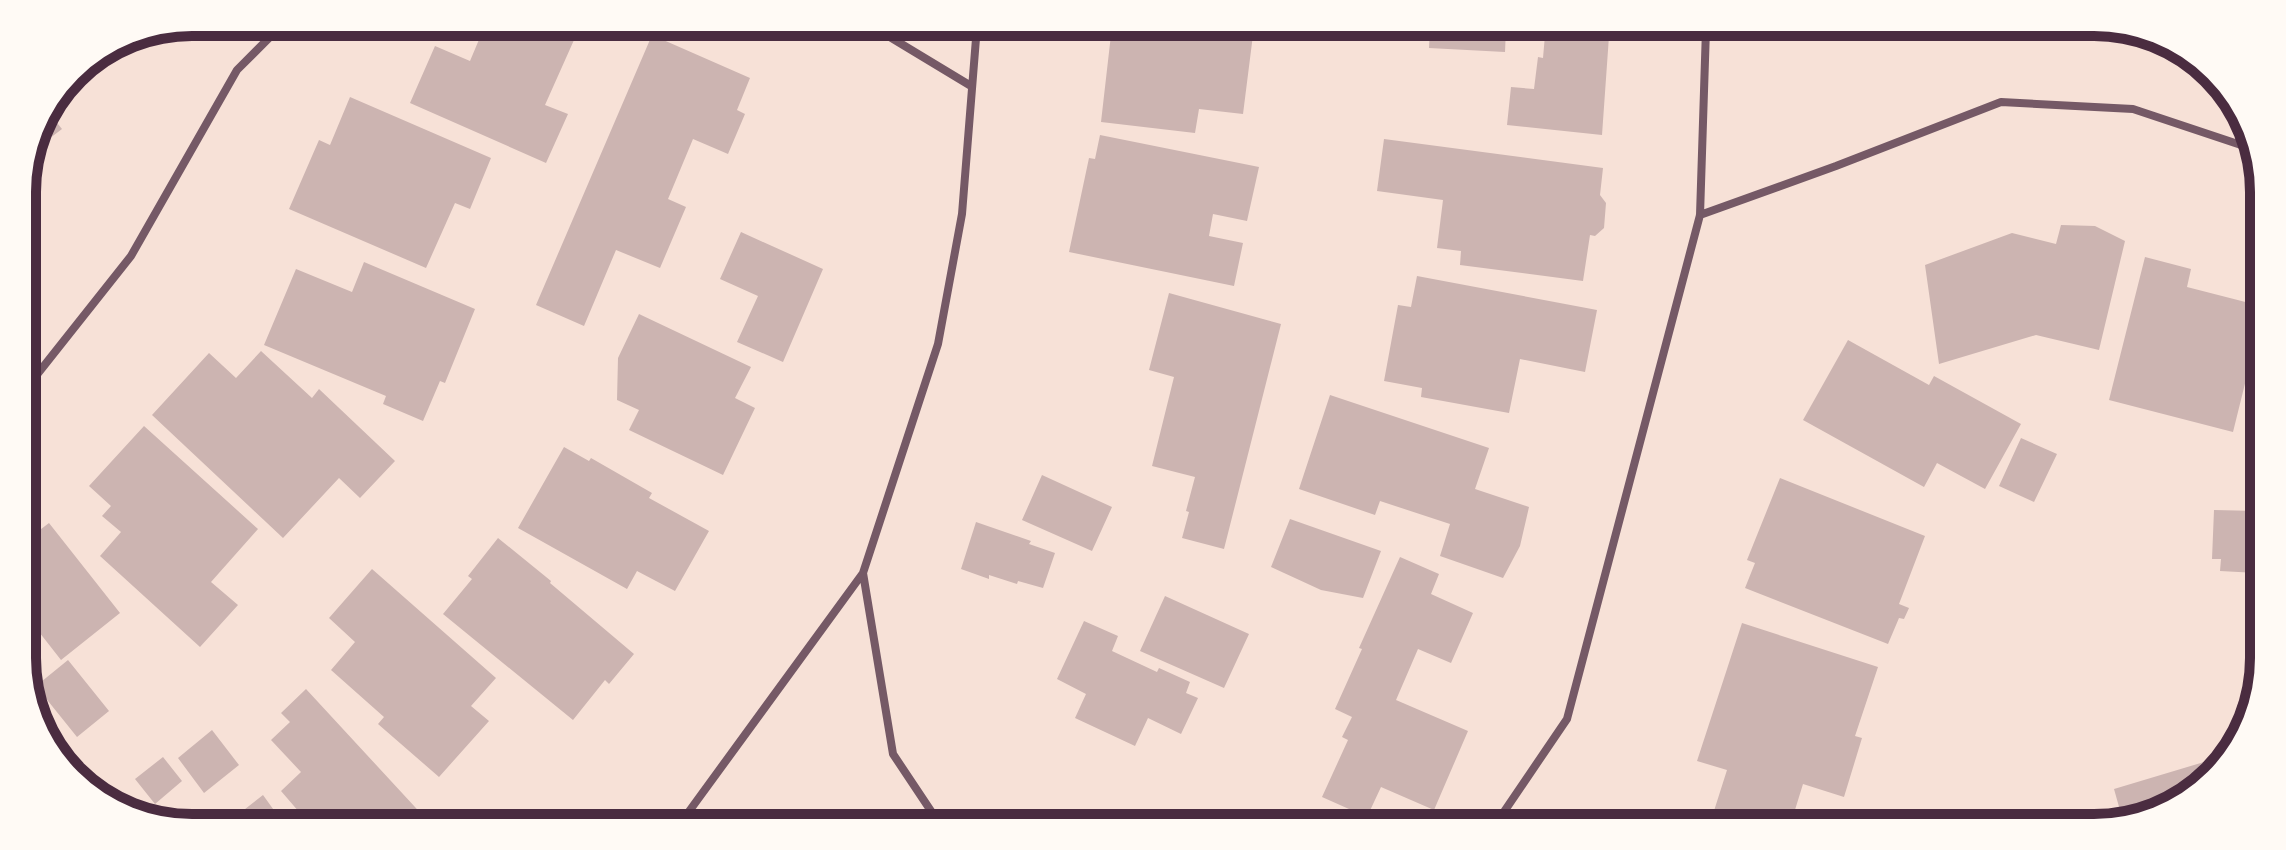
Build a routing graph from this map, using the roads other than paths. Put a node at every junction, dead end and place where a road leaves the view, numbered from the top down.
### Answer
1 (271, 36) edge
2 (888, 36) edge
3 (976, 36) edge
4 (1706, 36) edge
5 (971, 86) junction
6 (2243, 146) edge
7 (1700, 215) junction
8 (36, 376) edge
9 (863, 573) junction
10 (687, 814) edge
11 (933, 814) edge
12 (1502, 814) edge

1 - 8 street
2 - 5 street
3 - 5 street
4 - 7 street
5 - 9 street
6 - 7 street
7 - 12 street
9 - 10 street
9 - 11 street

